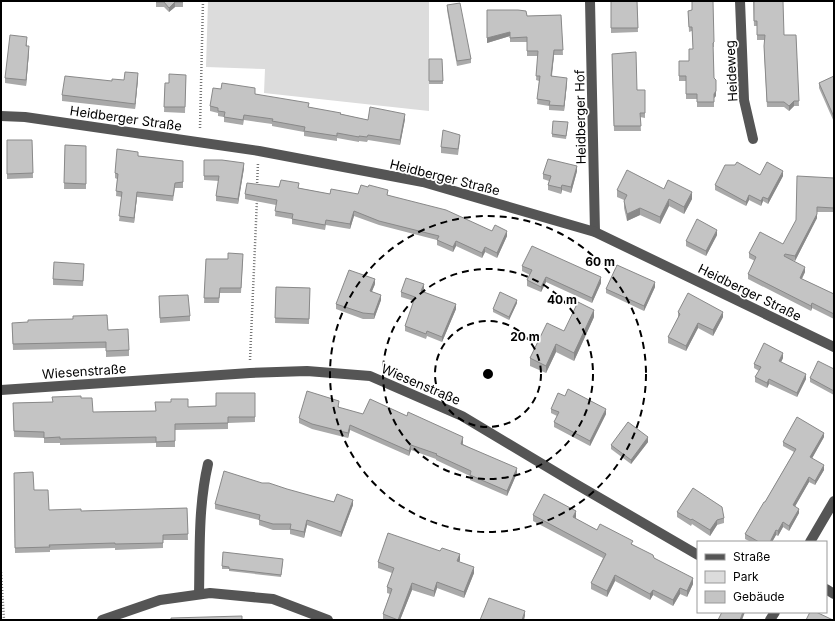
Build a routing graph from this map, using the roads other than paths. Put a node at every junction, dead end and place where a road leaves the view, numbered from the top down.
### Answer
1 (590, 1) edge
2 (740, 1) edge
3 (1, 116) edge
4 (753, 140) dead end
5 (595, 232) junction
6 (834, 347) edge
7 (1, 390) edge
8 (208, 464) dead end
9 (834, 501) edge
10 (811, 541) edge
11 (697, 554) edge
12 (199, 594) junction
13 (102, 620) edge
14 (328, 620) edge

1 - 5 street, Heidberger Hof
2 - 4 street, Heideweg
3 - 5 street, Heidberger Straße
5 - 6 street, Heidberger Straße
7 - 11 street, Wiesenstraße
8 - 12 street
9 - 10 street
12 - 13 street
12 - 14 street

